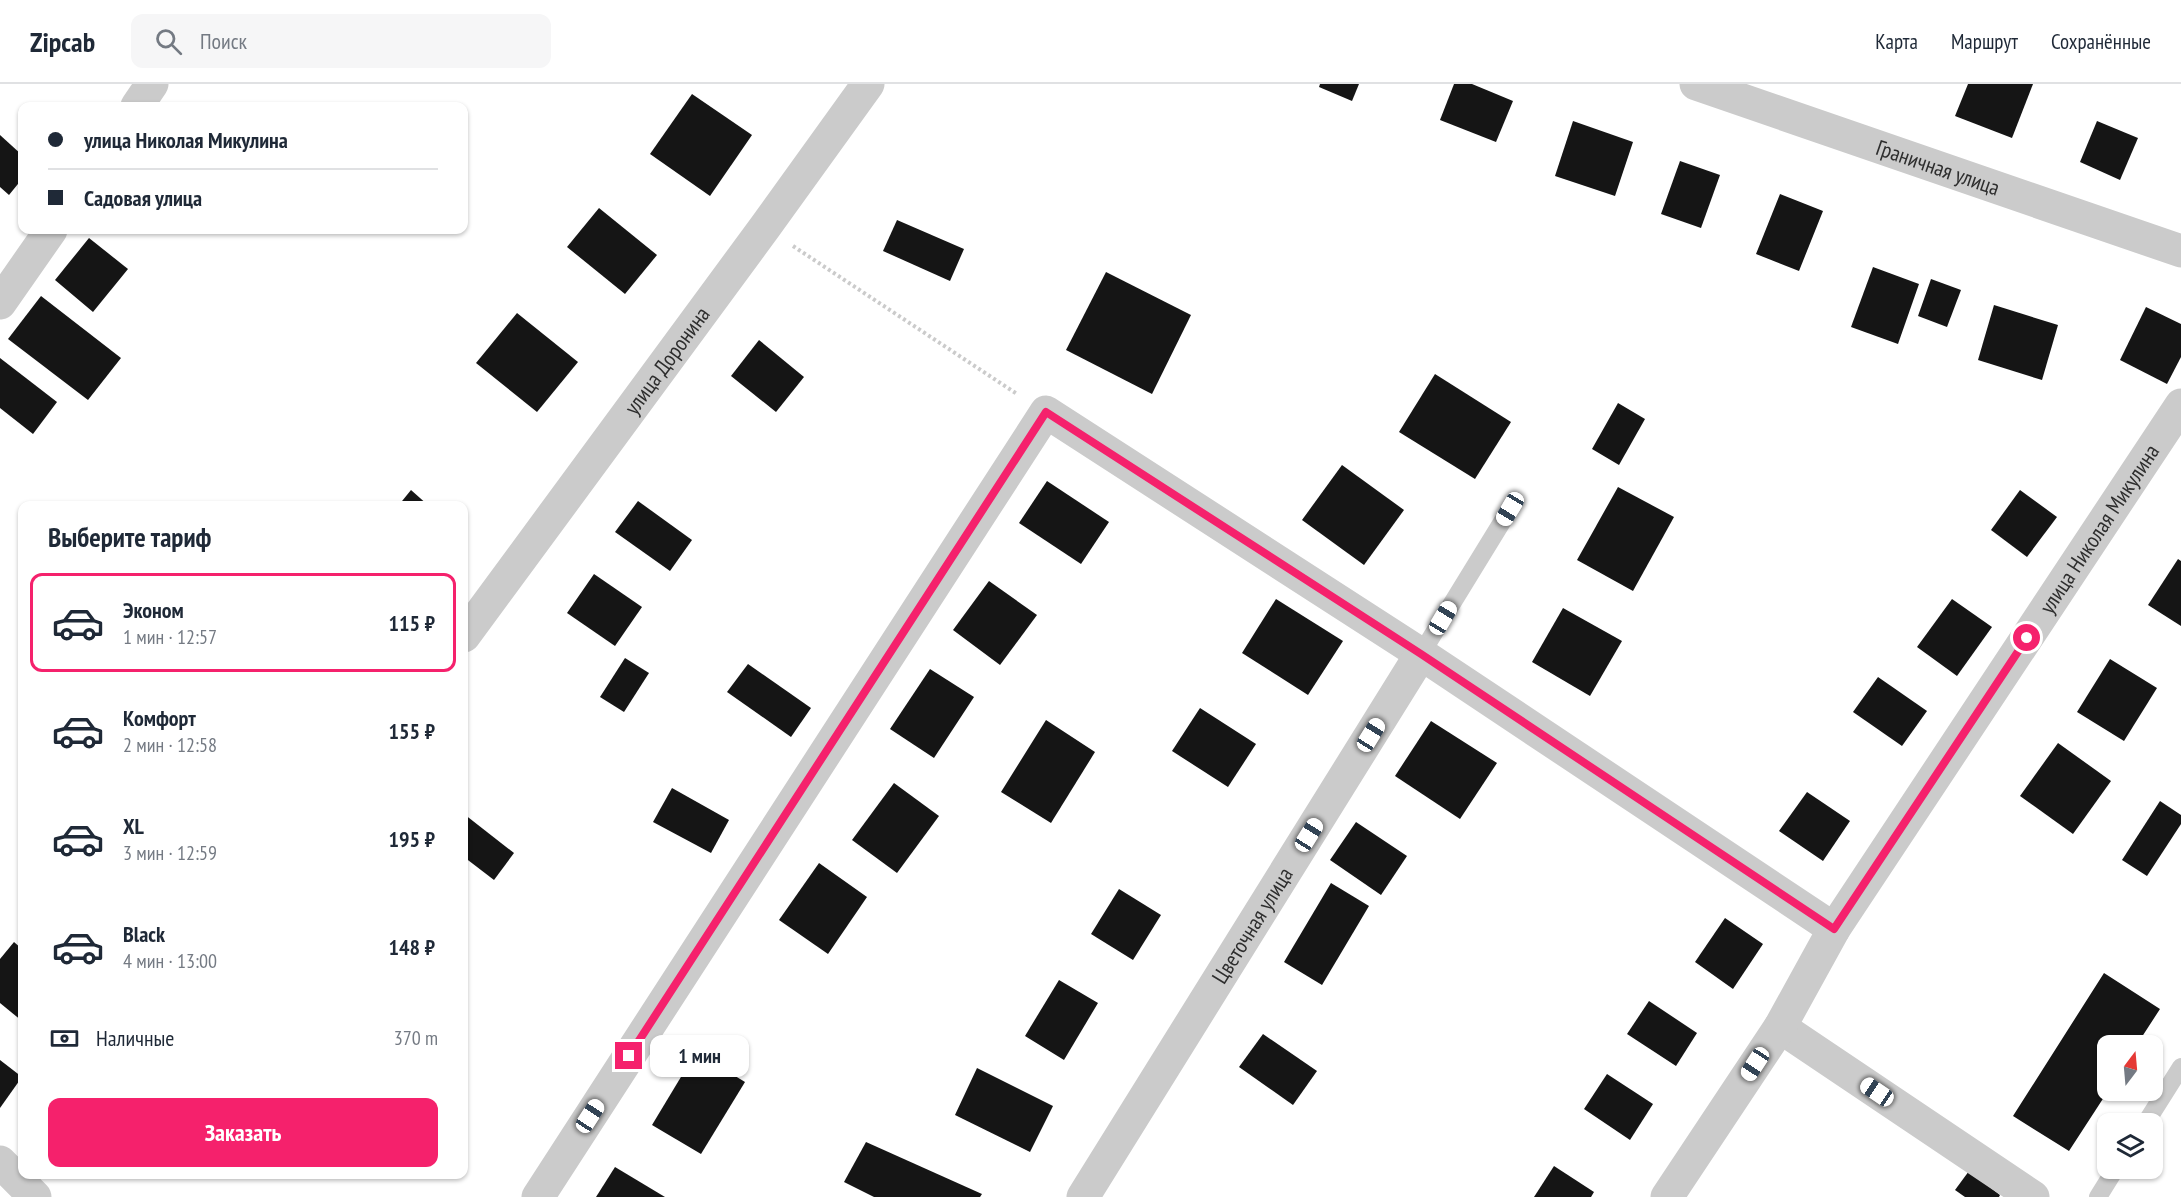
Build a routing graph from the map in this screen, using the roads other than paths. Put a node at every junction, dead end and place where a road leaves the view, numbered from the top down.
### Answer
1 (152, 84) edge
2 (868, 84) edge
3 (1696, 84) edge
4 (140, 102) edge
5 (48, 234) edge
6 (2181, 251) edge
7 (0, 303) edge
8 (2181, 405) edge
9 (1510, 509) dead end
10 (468, 631) edge
11 (1421, 654) junction
12 (1834, 929) junction
13 (1780, 1027) junction
14 (2181, 1067) edge
15 (2152, 1113) edge
16 (0, 1162) edge
17 (18, 1174) edge
18 (26, 1179) edge
19 (2109, 1179) edge
20 (40, 1188) edge
21 (538, 1197) edge
22 (1083, 1197) edge
23 (1667, 1197) edge
24 (2033, 1197) edge
25 (2098, 1197) edge

1 - 4 street
2 - 10 street, улица Доронина
3 - 6 street, Граничная улица
5 - 7 street
8 - 12 street, улица Николая Микулина
9 - 11 lane
11 - 12 street
11 - 21 street
11 - 22 street, Цветочная улица
12 - 13 street, улица Николая Микулина
13 - 23 street, улица Николая Микулина
13 - 24 street
14 - 15 lane
16 - 17 street
18 - 20 street
19 - 25 lane

